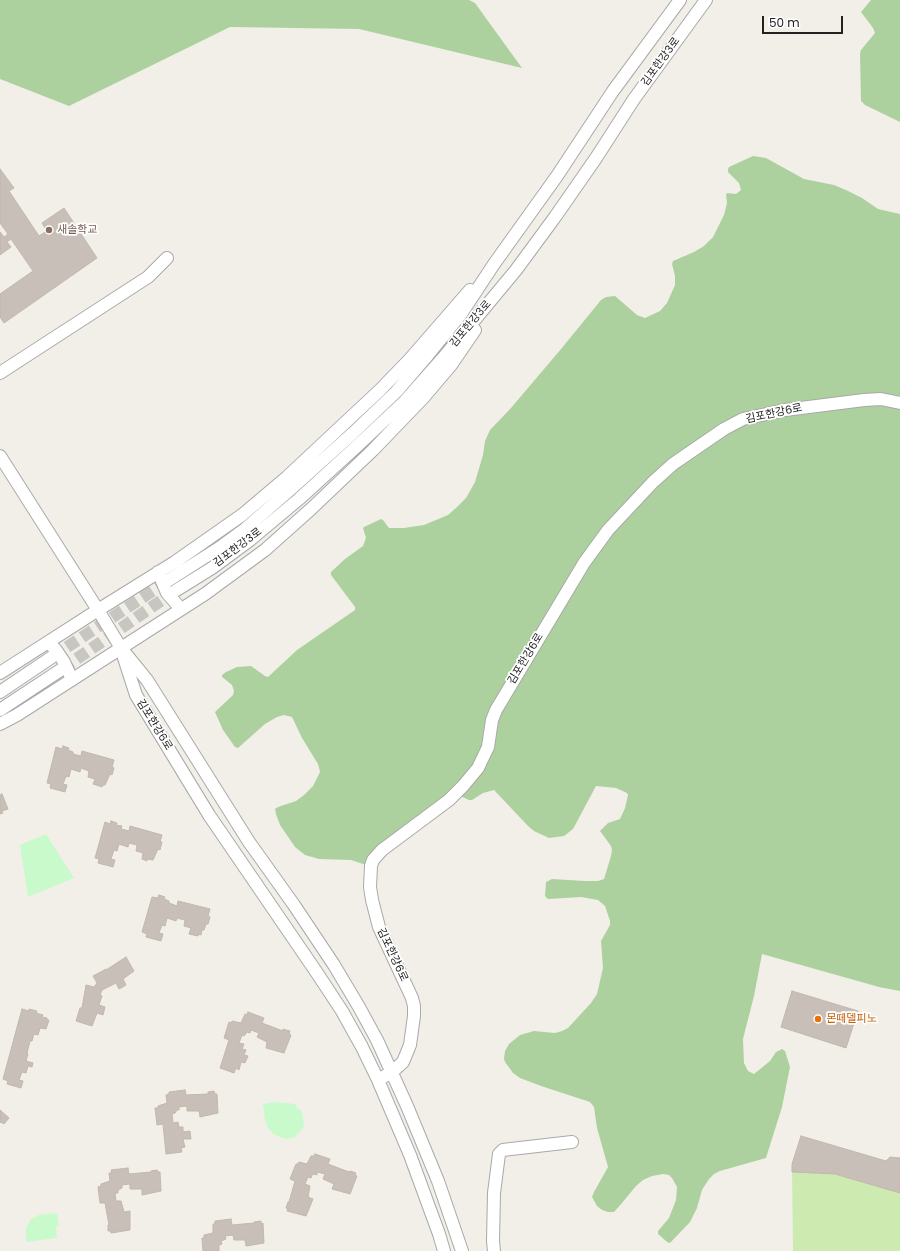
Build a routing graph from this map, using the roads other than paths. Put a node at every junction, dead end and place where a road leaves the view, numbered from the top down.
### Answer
1 (680, 0) edge
2 (706, 0) edge
3 (167, 258) dead end
4 (494, 264) junction
5 (516, 270) junction
6 (0, 373) edge
7 (900, 404) edge
8 (0, 456) edge
9 (158, 572) junction
10 (169, 580) tunnel mouth
11 (175, 591) tunnel mouth
12 (180, 609) junction
13 (98, 610) junction
14 (48, 642) junction
15 (120, 648) junction
16 (52, 657) tunnel mouth
17 (62, 669) tunnel mouth
18 (0, 673) edge
19 (72, 680) junction
20 (0, 692) edge
21 (0, 710) edge
22 (0, 724) edge
23 (392, 1072) junction
24 (378, 1080) junction
25 (572, 1142) dead end
26 (444, 1251) edge
27 (462, 1251) edge
28 (494, 1251) edge

1 - 4 street, 김포한강3로
2 - 5 street, 김포한강3로
3 - 6 street
4 - 9 street
4 - 10 street, 김포한강3로
5 - 11 street, 김포한강3로
5 - 12 street
7 - 23 street, 김포한강6로
8 - 13 street, 김포한강6로
9 - 12 street
9 - 13 street
12 - 15 street
13 - 14 street
13 - 15 street, 김포한강6로
14 - 18 street
14 - 19 street
15 - 19 street
15 - 23 street, 김포한강6로
15 - 24 street, 김포한강6로
16 - 20 street
17 - 21 street
19 - 22 street
23 - 24 street, 김포한강6로
23 - 27 street, 김포한강6로
24 - 26 street, 김포한강6로
25 - 28 street

